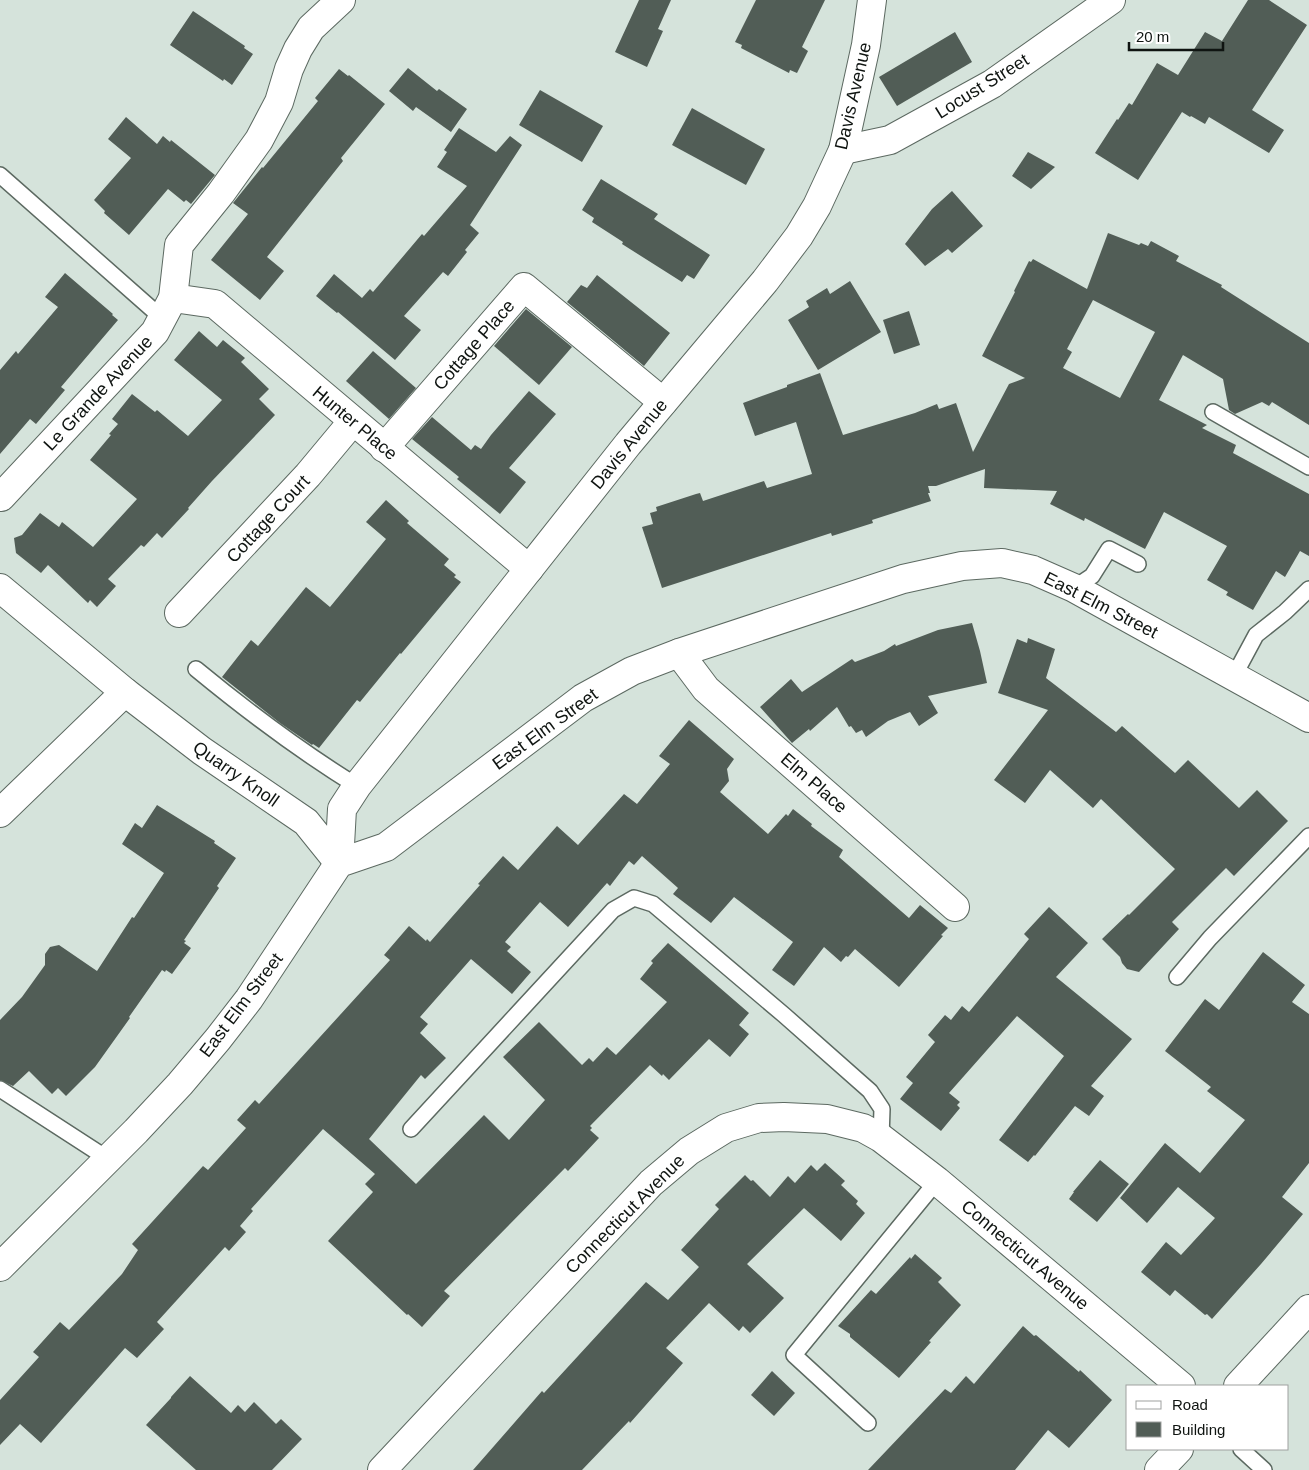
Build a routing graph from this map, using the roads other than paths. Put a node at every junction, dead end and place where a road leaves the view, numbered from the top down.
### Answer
1 (341, 0) edge
2 (872, 0) edge
3 (1111, 0) edge
4 (843, 150) junction
5 (0, 175) edge
6 (168, 308) junction
7 (663, 402) junction
8 (1213, 412) dead end
9 (353, 421) junction
10 (384, 448) junction
11 (1309, 467) edge
12 (1, 497) dead end
13 (1138, 564) dead end
14 (529, 569) junction
15 (0, 588) edge
16 (1074, 588) junction
17 (1309, 589) edge
18 (179, 613) dead end
19 (679, 653) junction
20 (196, 669) dead end
21 (1234, 676) junction
22 (125, 692) junction
23 (1309, 718) edge
24 (357, 786) junction
25 (0, 813) edge
26 (1309, 836) edge
27 (339, 863) junction
28 (955, 907) dead end
29 (1177, 978) dead end
30 (0, 1089) edge
31 (411, 1129) dead end
32 (881, 1138) junction
33 (108, 1159) junction
34 (937, 1181) junction
35 (0, 1267) edge
36 (1309, 1310) edge
37 (1179, 1385) edge
38 (1239, 1385) edge
39 (868, 1423) dead end
40 (1178, 1450) edge
41 (1242, 1450) edge
42 (382, 1470) edge
43 (1159, 1470) edge
44 (1264, 1470) edge

1 - 6 street, Le Grande Avenue
2 - 4 street, Davis Avenue
3 - 4 street, Locust Street
4 - 7 street, Davis Avenue
5 - 6 lane
6 - 9 street, Hunter Place
6 - 12 street, Le Grande Avenue
7 - 10 street, Cottage Place
7 - 14 street, Davis Avenue
8 - 11 lane
9 - 10 street, Hunter Place
9 - 18 street, Cottage Court
10 - 14 street, Hunter Place
13 - 16 lane
14 - 24 street, Davis Avenue
15 - 22 street, Quarry Knoll
16 - 19 street, East Elm Street
16 - 21 street, East Elm Street
17 - 21 lane
19 - 27 street, East Elm Street
19 - 28 street, Elm Place
20 - 24 lane
21 - 23 street, East Elm Street
22 - 25 street
22 - 27 street, Quarry Knoll
24 - 27 street, Davis Avenue
26 - 29 lane
27 - 33 street, East Elm Street
30 - 33 lane
31 - 32 lane
32 - 34 street, Connecticut Avenue
32 - 42 street, Connecticut Avenue
33 - 35 street, East Elm Street
34 - 37 street, Connecticut Avenue
34 - 39 lane
36 - 38 street
40 - 43 street
41 - 44 lane

